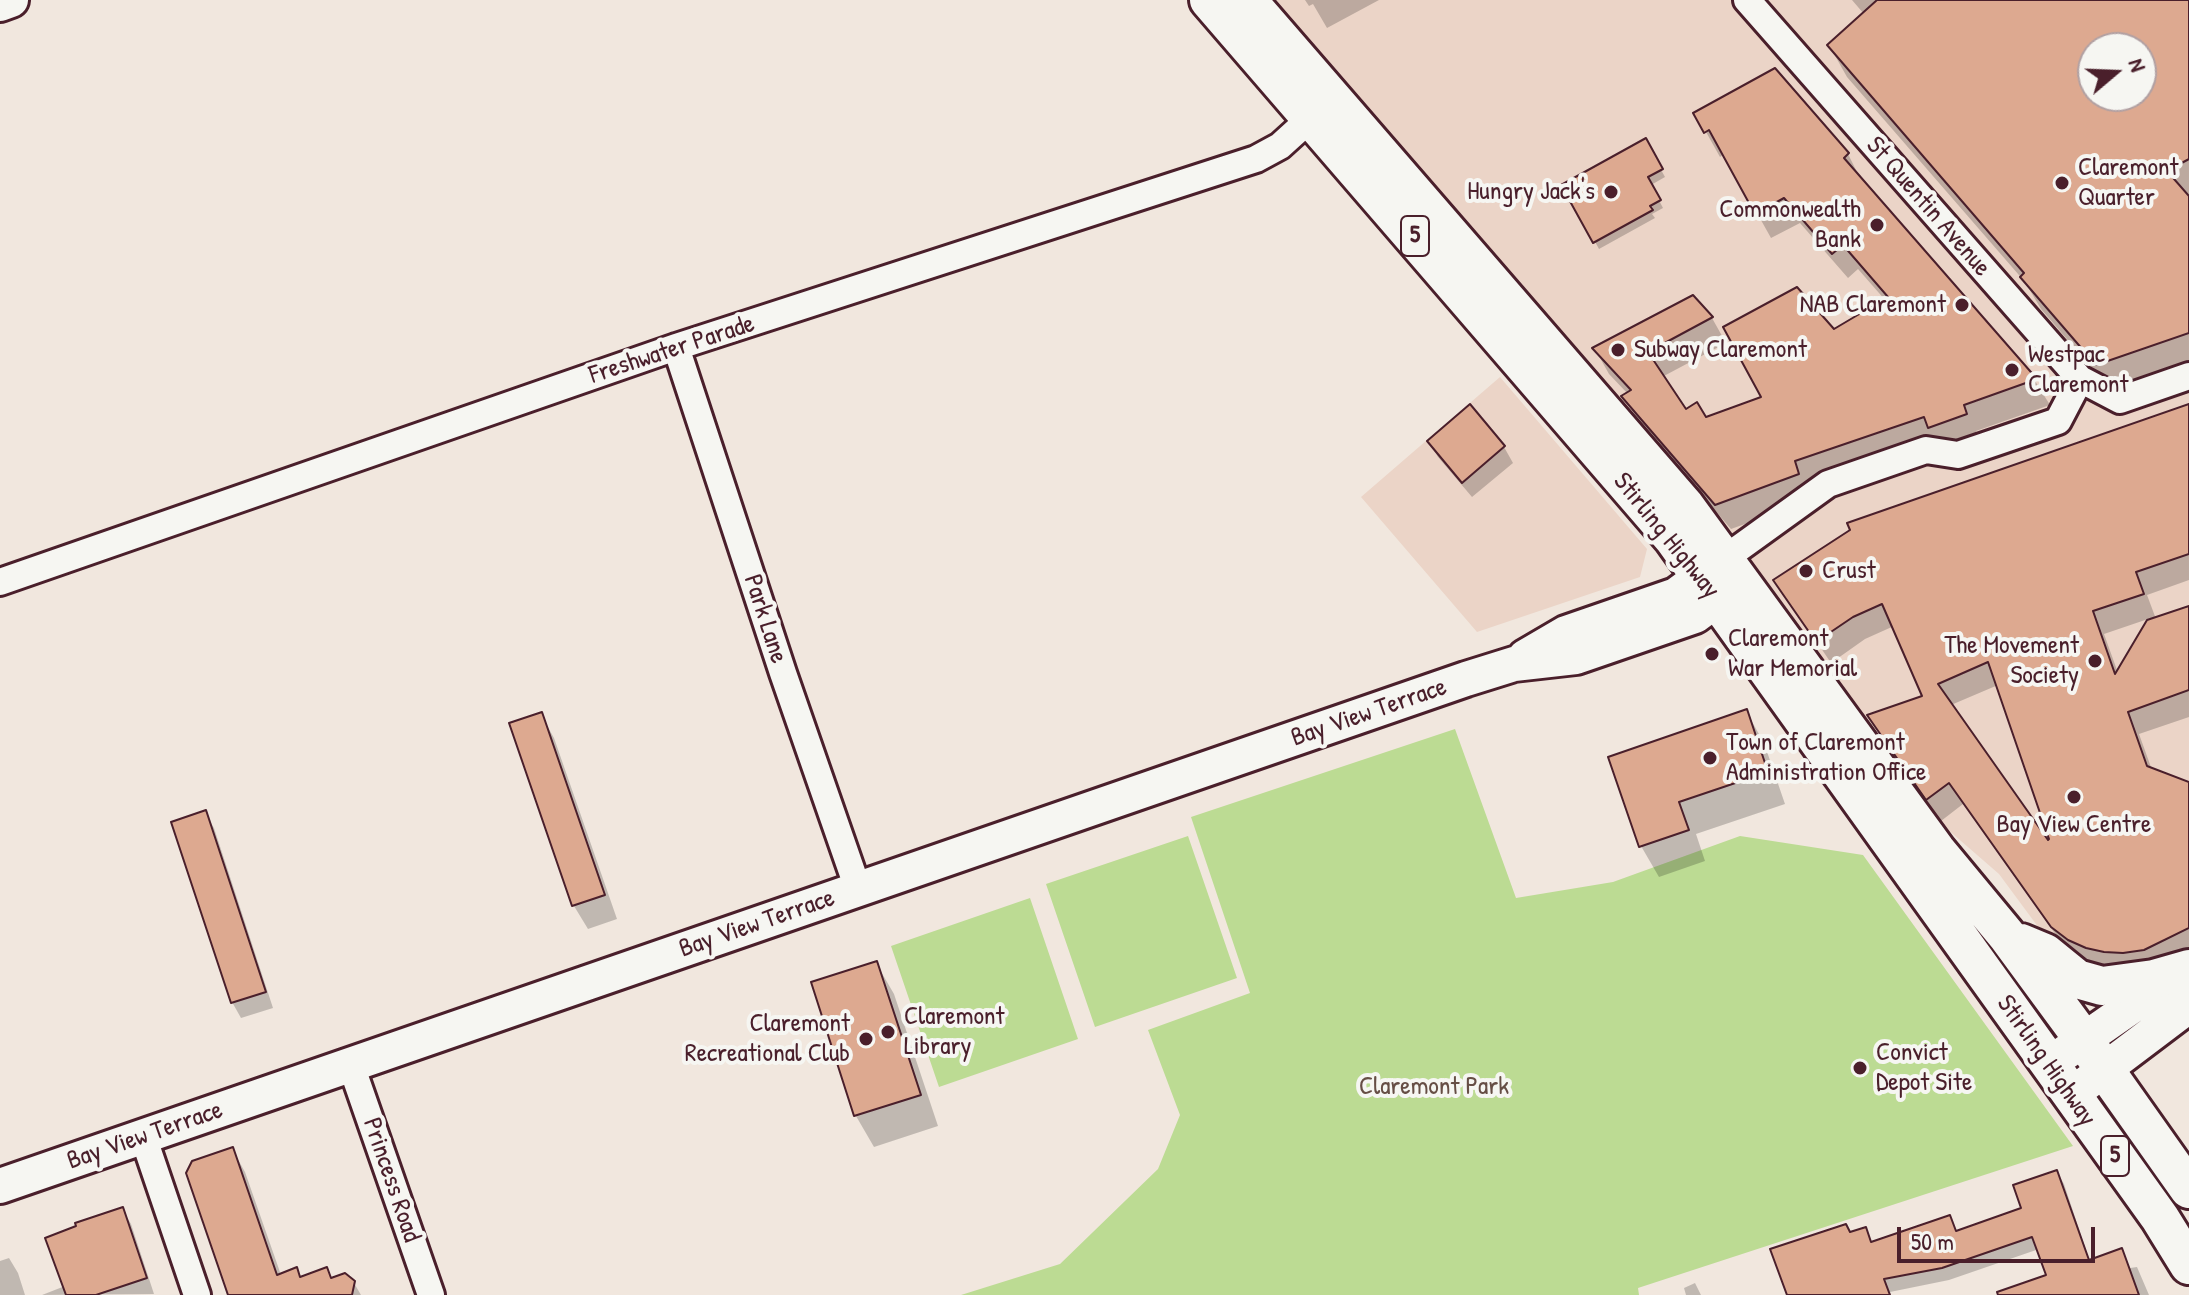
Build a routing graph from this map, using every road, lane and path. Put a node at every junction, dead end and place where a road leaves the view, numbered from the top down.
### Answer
1 (11, 0) edge
2 (1209, 0) edge
3 (1247, 0) edge
4 (1747, 0) edge
5 (0, 4) edge
6 (1322, 109) junction
7 (676, 347) junction
8 (2189, 376) edge
9 (2080, 379) junction
10 (1721, 579) junction
11 (0, 582) edge
12 (858, 889) junction
13 (2008, 937) junction
14 (2189, 969) edge
15 (2189, 980) edge
16 (2083, 1039) junction
17 (2049, 1064) junction
18 (351, 1065) junction
19 (2104, 1070) junction
20 (2071, 1095) junction
21 (143, 1136) junction
22 (0, 1186) edge
23 (2189, 1189) edge
24 (2189, 1265) edge
25 (197, 1295) edge
26 (431, 1295) edge

1 - 5 main road
2 - 6 highway, Stirling Highway / 5
3 - 6 highway, Stirling Highway / 5
4 - 9 street, St Quentin Avenue
6 - 7 street, Freshwater Parade
6 - 10 highway, Stirling Highway / 5
7 - 11 street, Freshwater Parade
7 - 12 street, Park Lane
8 - 9 street, St Quentin Avenue
9 - 10 street, Bay View Terrace
10 - 12 main road, Bay View Terrace
10 - 13 highway, Stirling Highway / 5
10 - 17 highway, Stirling Highway / 5
12 - 18 main road, Bay View Terrace
13 - 14 highway
13 - 16 highway, Stirling Highway / 5
15 - 16 main road
15 - 19 main road
16 - 17 main road
16 - 19 highway, Stirling Highway / 5
17 - 20 highway, Stirling Highway / 5
18 - 21 main road, Bay View Terrace
18 - 26 street, Princess Road
19 - 20 main road
19 - 23 highway, Stirling Highway / 5
20 - 24 highway, Stirling Highway / 5
21 - 22 main road, Bay View Terrace
21 - 25 street

